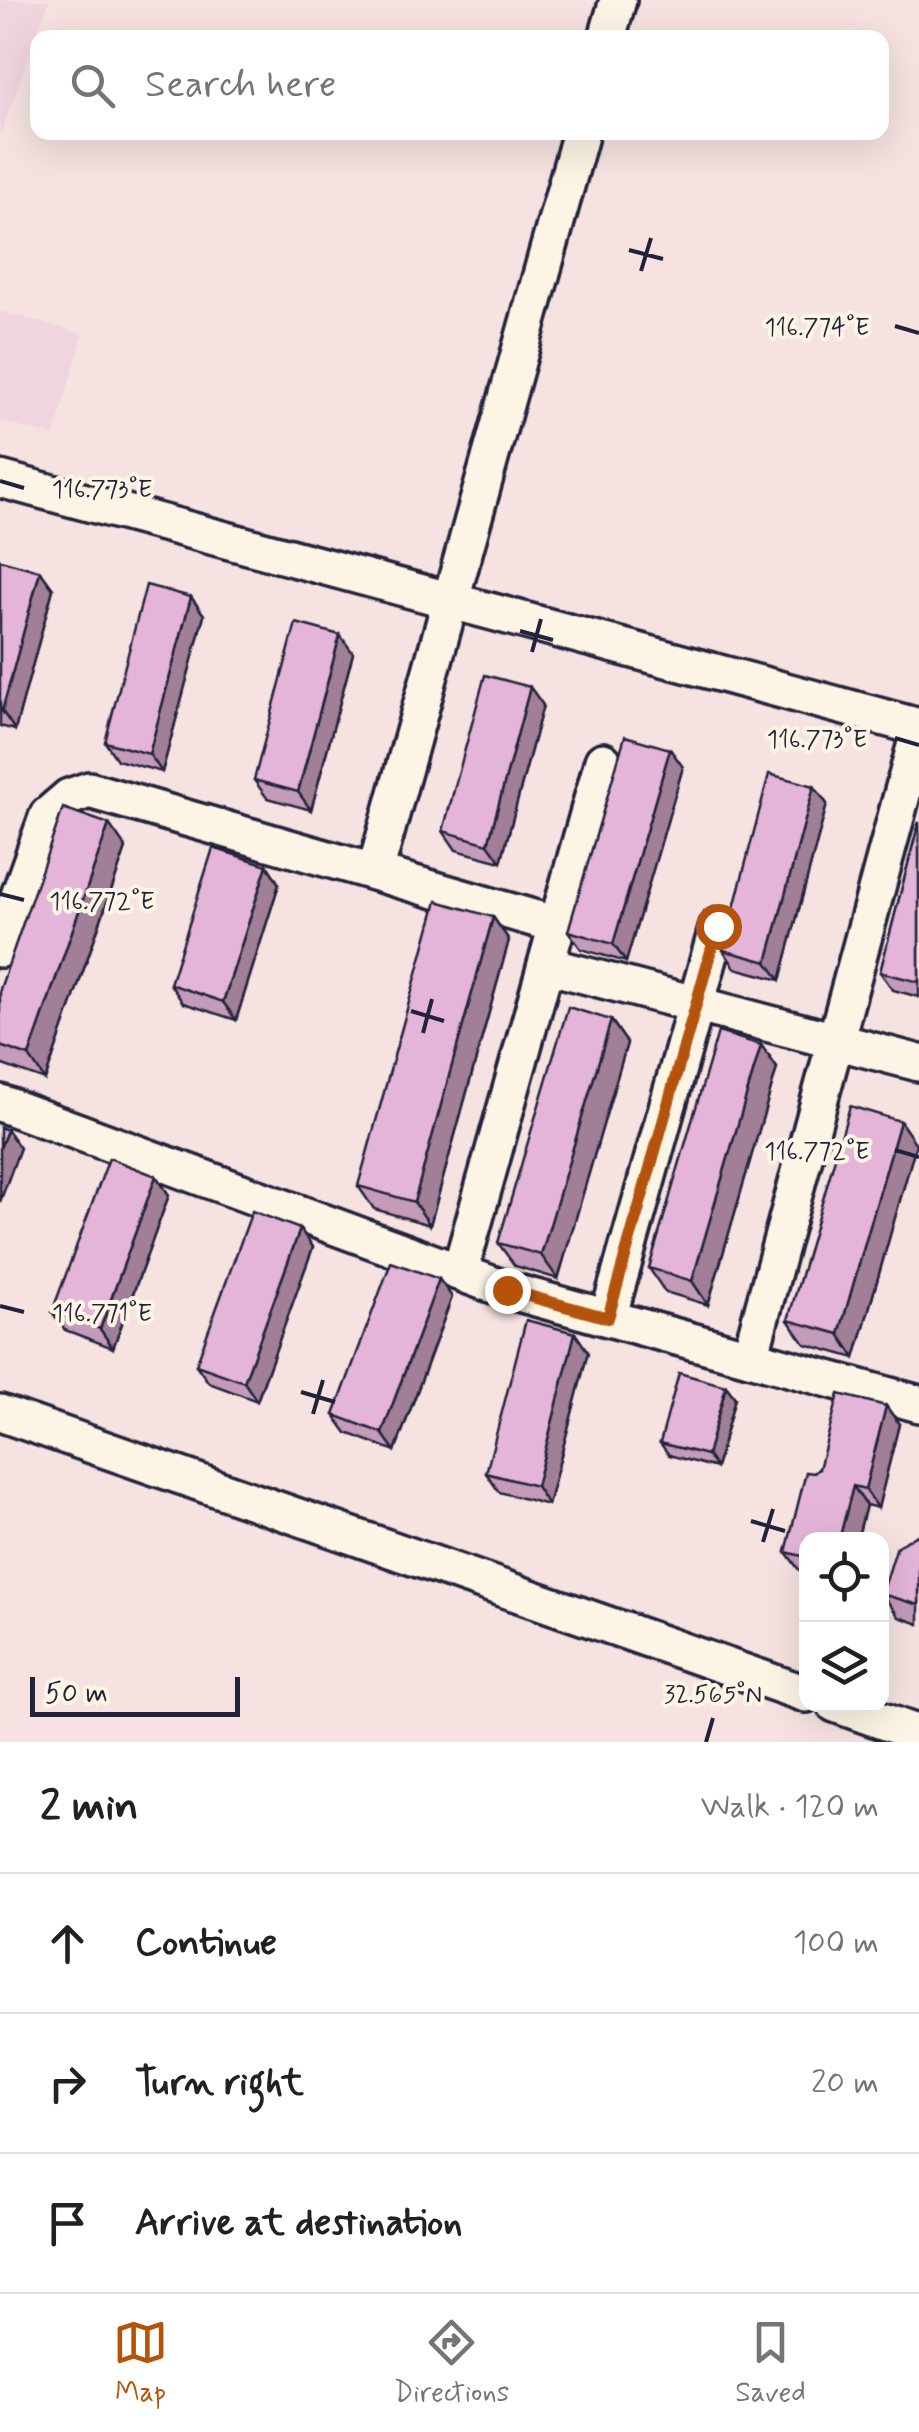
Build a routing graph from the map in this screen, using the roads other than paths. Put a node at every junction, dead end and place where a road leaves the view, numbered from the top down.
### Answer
1 (618, 0) edge
2 (609, 30) edge
3 (579, 140) edge
4 (0, 479) edge
5 (919, 729) edge
6 (603, 761) dead end
7 (375, 872) junction
8 (557, 926) dead end
9 (718, 926) dead end
10 (0, 949) edge
11 (546, 965) junction
12 (919, 1063) edge
13 (0, 1103) edge
14 (461, 1268) dead end
15 (608, 1318) junction
16 (750, 1357) junction
17 (917, 1394) edge
18 (0, 1413) edge
19 (799, 1692) edge
20 (858, 1712) edge
21 (919, 1734) edge

1 - 2 street
3 - 7 street
4 - 5 street
5 - 16 street
6 - 11 street
7 - 8 street
7 - 10 street
9 - 15 street
11 - 12 street
11 - 14 street
13 - 15 street
15 - 16 street
16 - 17 street
18 - 19 street
20 - 21 street

